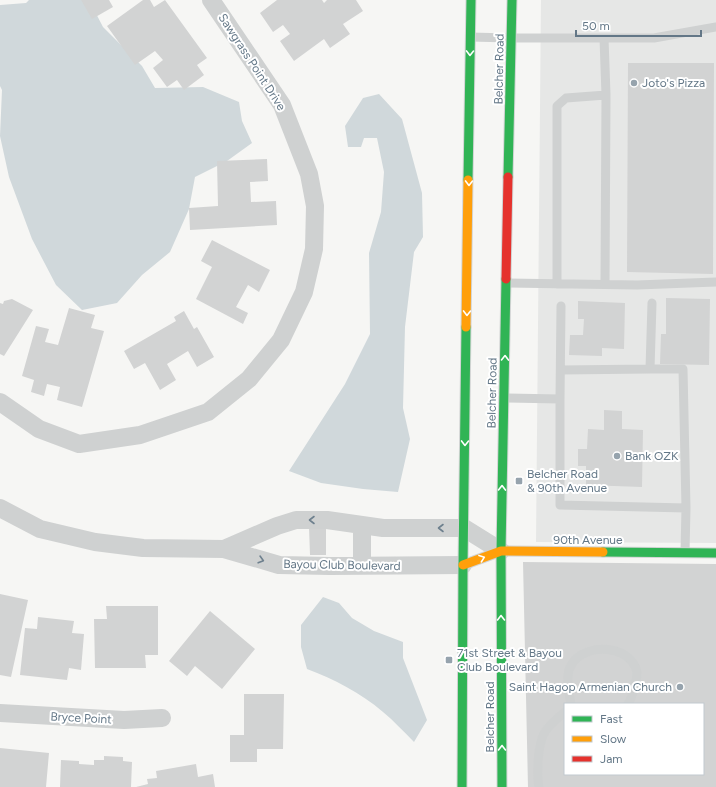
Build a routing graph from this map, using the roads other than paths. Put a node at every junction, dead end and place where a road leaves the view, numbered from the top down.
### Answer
1 (211, 0) edge
2 (471, 0) edge
3 (512, 0) edge
4 (716, 27) edge
5 (470, 37) junction
6 (512, 38) junction
7 (604, 38) junction
8 (606, 95) junction
9 (716, 282) edge
10 (507, 283) junction
11 (557, 284) junction
12 (604, 284) junction
13 (652, 303) dead end
14 (561, 306) dead end
15 (650, 369) junction
16 (561, 370) junction
17 (504, 398) junction
18 (560, 399) junction
19 (0, 402) edge
20 (0, 508) edge
21 (686, 508) junction
22 (362, 526) junction
23 (464, 528) junction
24 (224, 549) junction
25 (501, 551) junction
26 (685, 553) junction
27 (716, 553) edge
28 (463, 565) junction
29 (362, 566) junction
30 (572, 703) edge
31 (629, 703) edge
32 (0, 713) edge
33 (564, 713) edge
34 (162, 718) dead end
35 (462, 787) edge
36 (502, 787) edge
37 (539, 787) edge

1 - 19 street, Sawgrass Point Drive
2 - 5 main road
3 - 6 main road, Belcher Road
4 - 7 lane
5 - 6 lane
5 -> 23 main road
6 - 7 lane
6 - 10 main road, Belcher Road
7 - 8 lane
8 - 11 lane
8 - 12 lane
9 - 12 lane
10 - 11 lane
17 -> 10 main road, Belcher Road
11 - 12 lane
13 - 15 lane
14 - 16 lane
15 - 16 lane
15 - 21 lane
16 - 18 lane
17 - 18 lane
25 -> 17 main road, Belcher Road
18 - 21 lane
20 - 24 street, Bayou Club Boulevard
21 - 26 lane
23 -> 22 street, Bayou Club Boulevard
22 -> 24 street, Bayou Club Boulevard
22 - 29 street
23 - 25 street
23 - 28 main road
24 -> 29 street, Bayou Club Boulevard
25 - 26 main road, 90th Avenue
28 -> 25 main road, 90th Avenue
36 -> 25 main road, Belcher Road
26 - 27 main road, 90th Avenue
28 - 29 street, Bayou Club Boulevard
28 - 35 main road
30 - 31 lane
32 - 34 street, Bryce Point
33 - 37 lane

